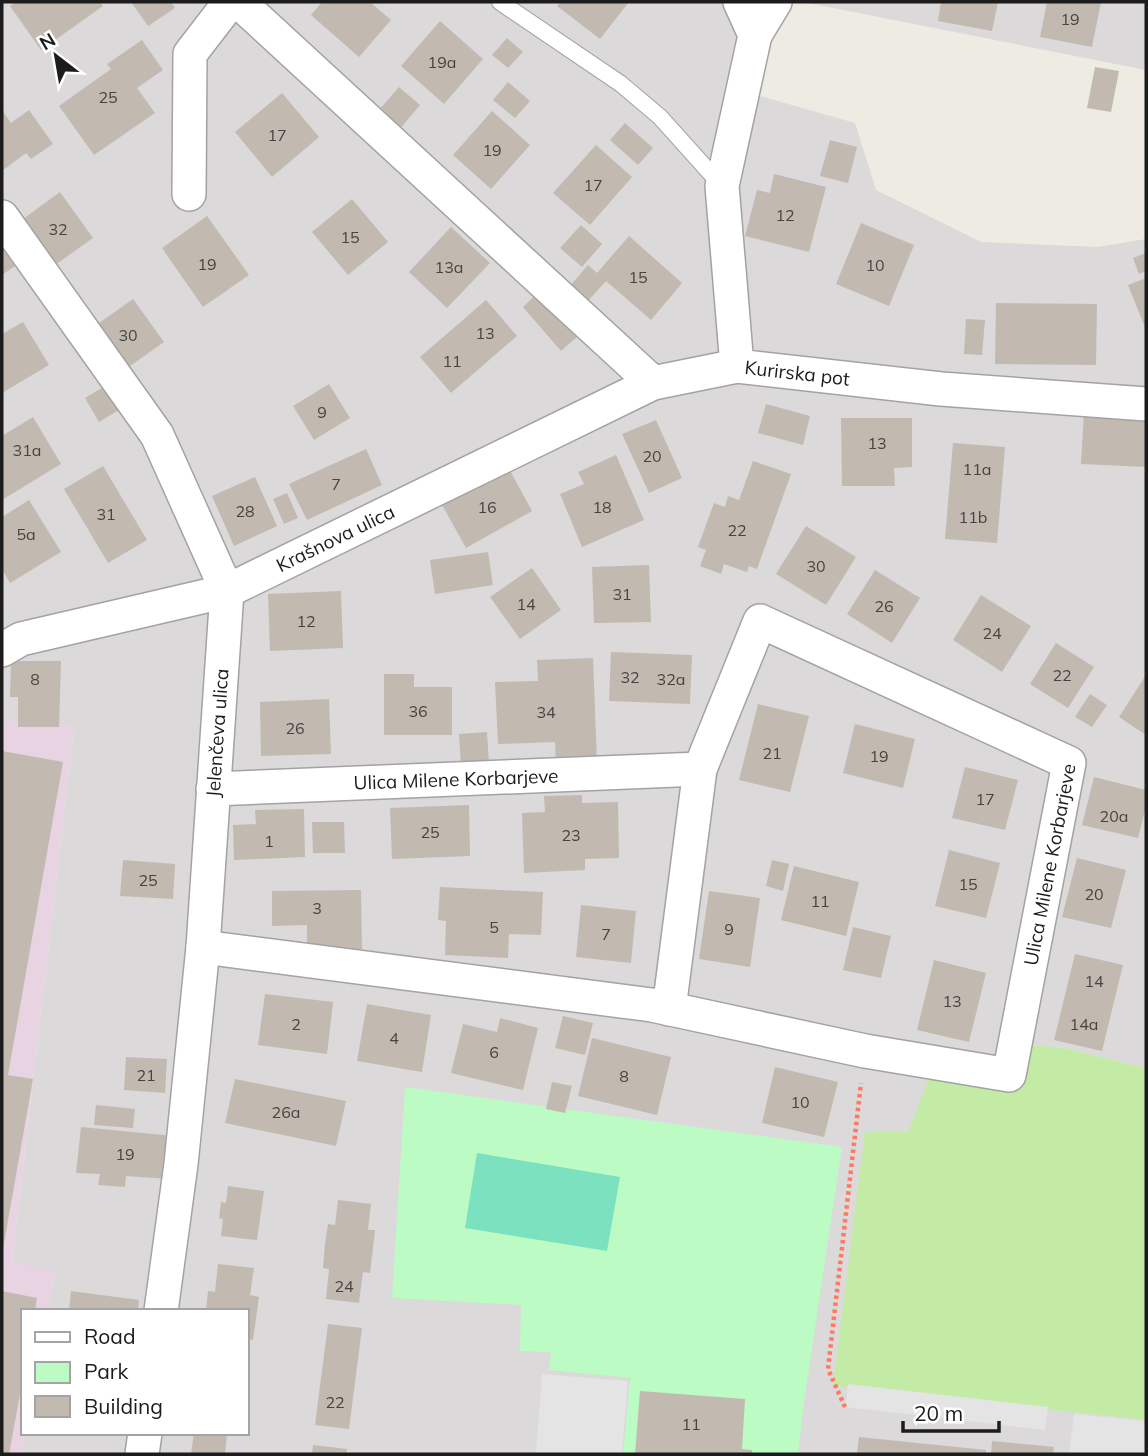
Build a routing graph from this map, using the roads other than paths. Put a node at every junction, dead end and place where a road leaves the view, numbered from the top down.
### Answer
1 (230, 2) edge
2 (239, 2) edge
3 (500, 2) edge
4 (740, 2) edge
5 (775, 2) edge
6 (755, 35) junction
7 (722, 186) junction
8 (188, 194) dead end
9 (2, 217) edge
10 (737, 366) junction
11 (653, 383) junction
12 (1146, 404) edge
13 (226, 591) junction
14 (2, 650) edge
15 (700, 769) junction
16 (213, 789) junction
17 (203, 947) junction
18 (669, 1009) junction
19 (161, 1309) edge
20 (145, 1435) edge
21 (142, 1454) edge

1 - 8 street
2 - 11 street
3 - 7 lane
4 - 6 street
5 - 6 street, Kurirska pot
6 - 7 street, Kurirska pot
7 - 10 street, Kurirska pot
9 - 13 street, Jelenčeva ulica
10 - 11 street, Krašnova ulica
10 - 12 street, Kurirska pot
11 - 13 street, Krašnova ulica
13 - 14 street, Krašnova ulica
13 - 16 street, Jelenčeva ulica
15 - 16 street, Ulica Milene Korbarjeve
15 - 18 street, Ulica Milene Korbarjeve
15 - 18 street, Ulica Milene Korbarjeve
16 - 17 street, Jelenčeva ulica
17 - 18 street, Ulica Milene Korbarjeve
17 - 19 street, Jelenčeva ulica
20 - 21 street

